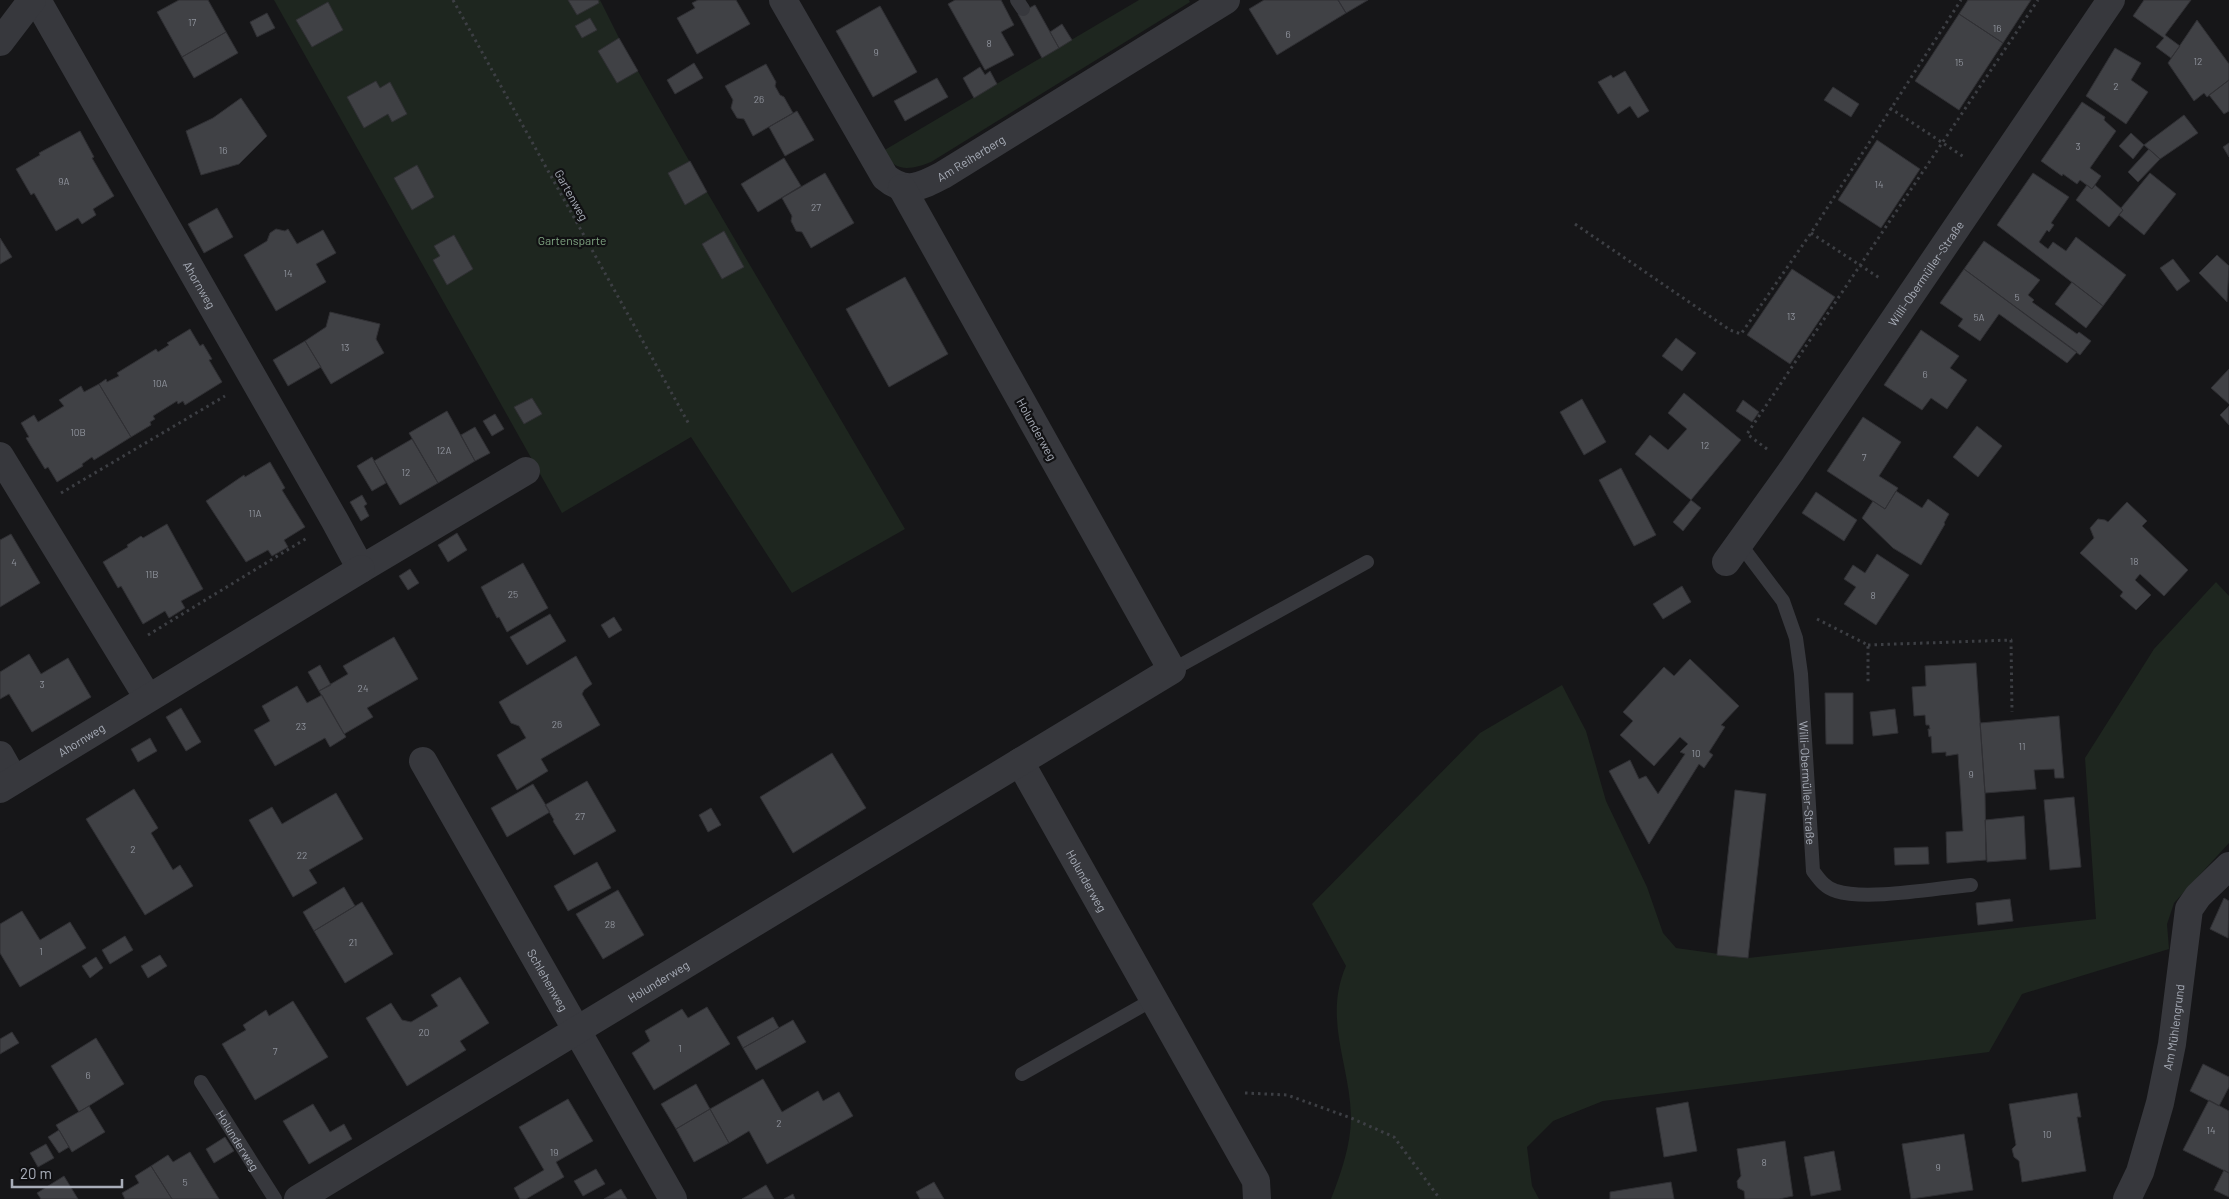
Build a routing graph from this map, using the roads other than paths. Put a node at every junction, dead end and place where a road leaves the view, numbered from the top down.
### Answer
1 (32, 0) edge
2 (37, 0) edge
3 (783, 0) edge
4 (1226, 0) edge
5 (2110, 0) edge
6 (0, 42) edge
7 (902, 188) junction
8 (0, 456) edge
9 (526, 471) dead end
10 (1733, 553) joint
11 (1367, 562) dead end
12 (361, 569) junction
13 (1172, 670) junction
14 (148, 698) junction
15 (0, 756) edge
16 (423, 761) dead end
17 (1020, 762) junction
18 (7, 784) edge
19 (2229, 866) edge
20 (1971, 885) dead end
21 (1154, 999) junction
22 (577, 1030) junction
23 (1022, 1074) dead end
24 (201, 1082) dead end
25 (275, 1199) edge
26 (298, 1199) edge
27 (673, 1199) edge
28 (1257, 1199) edge
29 (2127, 1199) edge

1 - 6 street
2 - 12 street, Ahornweg
3 - 7 street
4 - 7 street, Am Reiherberg
5 - 10 street, Willi-Obermüller-Straße
7 - 13 street, Holunderweg
8 - 14 street
9 - 12 street, Ahornweg
10 - 20 lane, Willi-Obermüller-Straße
11 - 13 lane, Holunderweg
12 - 14 street, Ahornweg
13 - 17 street, Holunderweg
14 - 18 street, Ahornweg
15 - 18 street, Ahornweg
16 - 22 street, Schlehenweg
17 - 21 street, Holunderweg
17 - 22 street, Holunderweg
19 - 29 street, Am Mühlengrund
21 - 23 lane
21 - 28 street, Holunderweg
22 - 26 street, Holunderweg
22 - 27 street, Schlehenweg
24 - 25 lane, Holunderweg

